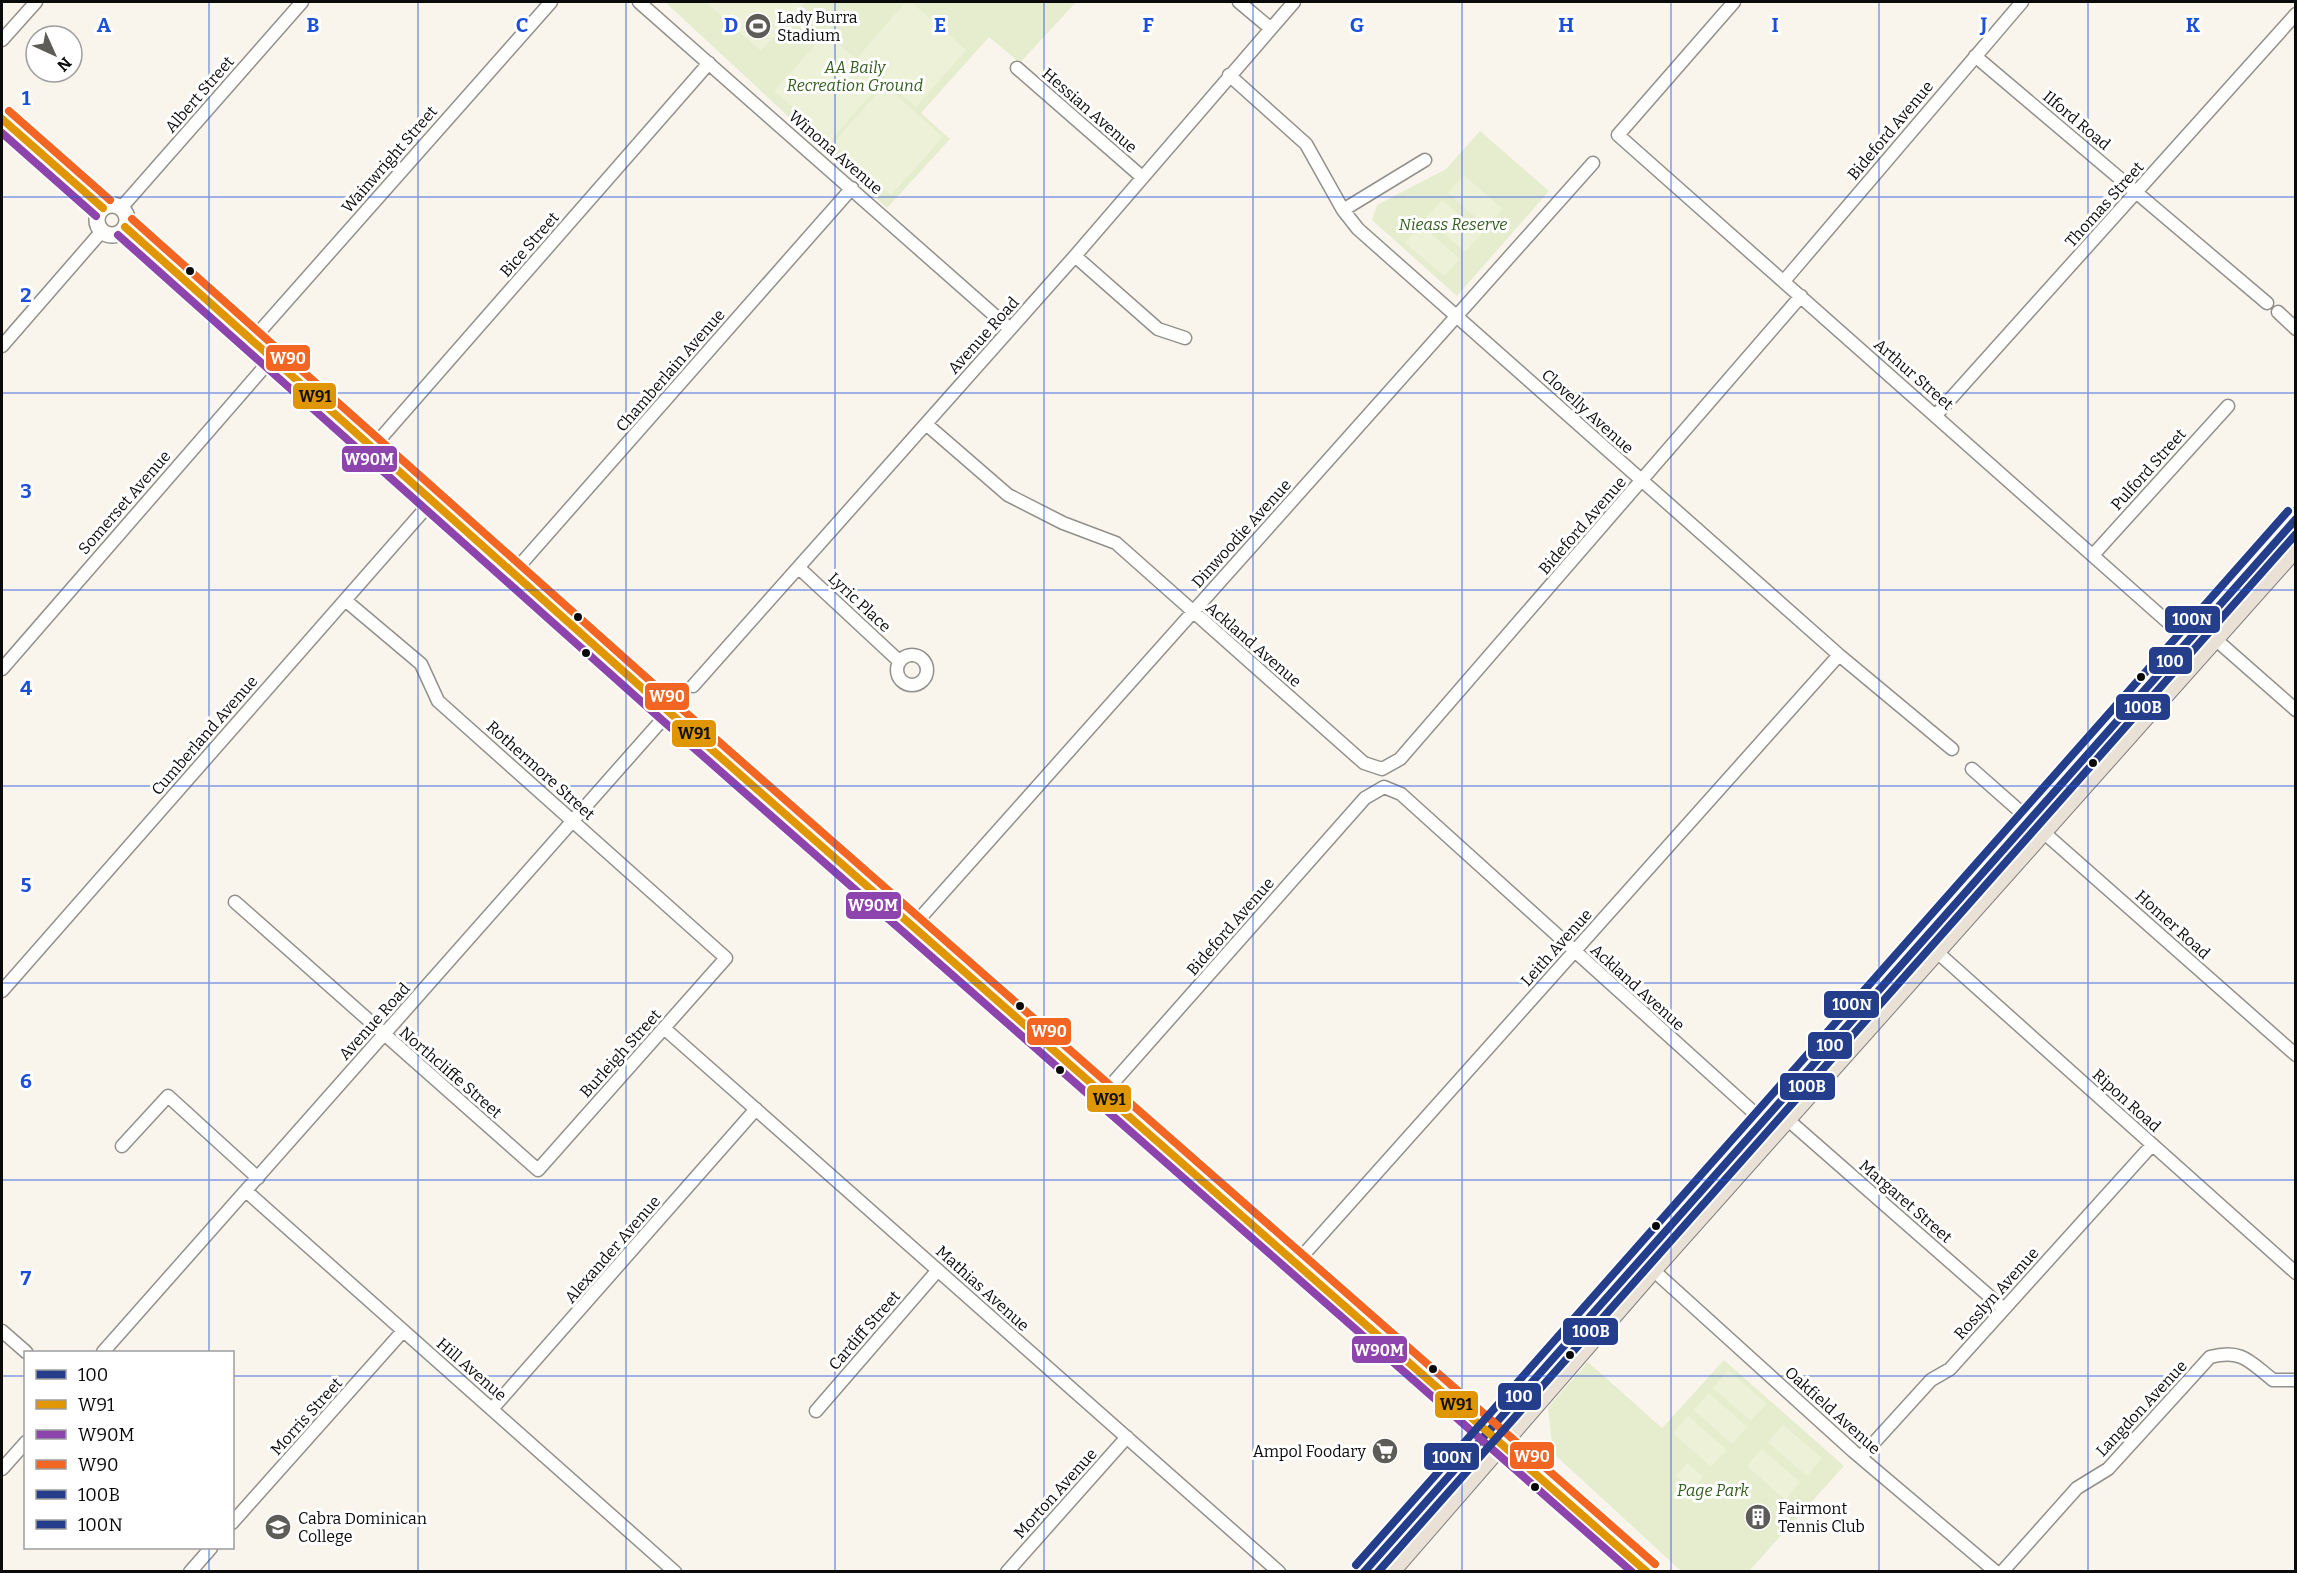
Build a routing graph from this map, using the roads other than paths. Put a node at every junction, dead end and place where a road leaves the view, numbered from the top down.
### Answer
1 (36, 2) edge
2 (302, 2) edge
3 (551, 2) edge
4 (639, 2) edge
5 (1239, 2) edge
6 (1294, 2) edge
7 (1734, 2) edge
8 (2022, 2) edge
9 (2295, 14) edge
10 (1270, 28) junction
11 (2, 40) edge
12 (1975, 56) junction
13 (709, 63) junction
14 (1017, 68) dead end
15 (1229, 75) junction
16 (2, 119) edge
17 (1425, 160) dead end
18 (1593, 163) dead end
19 (1142, 177) junction
20 (852, 188) junction
21 (2138, 192) junction
22 (103, 208) junction
23 (121, 208) junction
24 (1343, 210) junction
25 (125, 227) junction
26 (102, 231) junction
27 (1075, 256) junction
28 (1784, 281) junction
29 (1801, 296) junction
30 (2267, 303) dead end
31 (2278, 312) dead end
32 (1457, 317) junction
33 (1010, 329) junction
34 (2295, 329) edge
35 (1185, 338) dead end
36 (253, 339) junction
37 (2, 346) edge
38 (273, 357) junction
39 (2228, 406) dead end
40 (1936, 415) junction
41 (926, 424) junction
42 (373, 447) junction
43 (1642, 481) junction
44 (432, 501) junction
45 (2295, 518) edge
46 (2295, 546) edge
47 (2093, 555) junction
48 (799, 568) junction
49 (513, 573) junction
50 (345, 600) junction
51 (1192, 612) junction
52 (2214, 638) junction
53 (2188, 640) junction
54 (1839, 655) junction
55 (900, 661) dead end
56 (2, 669) edge
57 (693, 686) dead end
58 (2295, 710) edge
59 (669, 712) junction
60 (1952, 750) dead end
61 (1382, 769) joint
62 (1972, 769) dead end
63 (1384, 787) joint
64 (574, 822) junction
65 (2036, 824) junction
66 (235, 902) dead end
67 (913, 926) junction
68 (1922, 938) junction
69 (1574, 951) junction
70 (1937, 951) junction
71 (726, 957) joint
72 (2, 991) edge
73 (665, 1029) junction
74 (384, 1034) junction
75 (2295, 1054) edge
76 (1104, 1093) junction
77 (1784, 1094) junction
78 (756, 1109) junction
79 (1761, 1119) junction
80 (1787, 1119) junction
81 (1767, 1141) junction
82 (2152, 1145) junction
83 (122, 1146) dead end
84 (538, 1170) joint
85 (258, 1178) junction
86 (246, 1191) junction
87 (1297, 1262) junction
88 (1646, 1263) junction
89 (938, 1270) junction
90 (2295, 1273) edge
91 (2004, 1309) junction
92 (2, 1331) edge
93 (403, 1331) junction
94 (25, 1351) edge
95 (106, 1351) edge
96 (2295, 1380) edge
97 (492, 1409) junction
98 (816, 1412) dead end
99 (1488, 1429) junction
100 (1127, 1437) junction
101 (1503, 1442) junction
102 (24, 1444) edge
103 (1861, 1457) junction
104 (2, 1469) edge
105 (234, 1521) edge
106 (210, 1549) edge
107 (190, 1572) edge
108 (675, 1572) edge
109 (1007, 1572) edge
110 (1279, 1572) edge
111 (1364, 1572) edge
112 (1389, 1572) edge
113 (1648, 1572) edge
114 (1996, 1572) edge
115 (2002, 1572) edge

1 - 11 street
2 - 23 street, Albert Street
3 - 36 street, Wainwright Street
4 - 13 street, Winona Avenue
5 - 10 street
6 - 10 street, Avenue Road
7 - 28 street, Arthur Street
8 - 12 street, Bideford Avenue
9 - 21 street, Thomas Street
10 - 15 street, Avenue Road
12 - 21 street, Ilford Road
12 - 28 street, Bideford Avenue
13 - 20 street, Winona Avenue
13 - 42 street, Bice Street
14 - 19 street, Hessian Avenue
15 - 19 street, Avenue Road
15 - 24 street, Clovelly Avenue
16 - 22 street
17 - 24 street
18 - 32 street, Dinwoodie Avenue
19 - 27 street, Avenue Road
20 - 33 street, Winona Avenue
20 - 49 street, Chamberlain Avenue
21 - 30 street, Ilford Road
21 - 40 street, Thomas Street
22 - 23 street
22 - 26 street
23 - 25 street
24 - 32 street, Clovelly Avenue
25 - 26 street
25 - 36 street
26 - 37 street
27 - 33 street, Avenue Road
27 - 35 street
28 - 29 street, Arthur Street
29 - 40 street, Arthur Street
29 - 43 street, Bideford Avenue
31 - 34 street
32 - 43 street, Clovelly Avenue
32 - 51 street, Dinwoodie Avenue
33 - 41 street, Avenue Road
36 - 38 street
38 - 42 street
38 - 56 street, Somerset Avenue
39 - 47 street, Pulford Street
40 - 47 street, Arthur Street
41 - 48 street, Avenue Road
41 - 51 street, Ackland Avenue
42 - 44 street
43 - 54 street, Clovelly Avenue
43 - 61 street, Bideford Avenue
44 - 49 street
44 - 50 street, Cumberland Avenue
45 - 53 highway
46 - 52 highway
47 - 53 street, Arthur Street
48 - 55 street, Lyric Place
48 - 57 street, Avenue Road
49 - 59 street
50 - 64 street, Rothermore Street
50 - 72 street, Cumberland Avenue
51 - 61 street, Ackland Avenue
51 - 67 street, Dinwoodie Avenue
52 - 53 highway
52 - 58 street
52 - 65 highway
53 - 65 highway
54 - 60 street, Clovelly Avenue
54 - 69 street, Leith Avenue
59 - 64 street, Avenue Road
59 - 67 street
62 - 65 street
63 - 69 street, Ackland Avenue
63 - 76 street, Bideford Avenue
64 - 71 street, Rothermore Street
64 - 74 street, Avenue Road
65 - 68 highway
65 - 70 highway
65 - 75 street, Homer Road
66 - 74 street, Northcliffe Street
67 - 76 street
68 - 70 highway
68 - 77 highway
69 - 79 street, Ackland Avenue
69 - 87 street, Leith Avenue
70 - 80 highway
70 - 82 street, Ripon Road
71 - 73 street, Burleigh Street
73 - 78 street, Mathias Avenue
73 - 84 street, Burleigh Street
74 - 84 street, Northcliffe Street
74 - 85 street, Avenue Road
76 - 87 street
77 - 79 highway
77 - 80 highway
78 - 89 street, Mathias Avenue
78 - 97 street, Alexander Avenue
79 - 80 highway
79 - 81 highway
79 - 88 highway
80 - 81 highway
80 - 91 street, Margaret Street
81 - 88 highway
82 - 90 street, Ripon Road
82 - 91 street, Rosslyn Avenue
83 - 85 street
85 - 86 street, Avenue Road
86 - 93 street, Hill Avenue
86 - 95 street, Avenue Road
87 - 99 street
88 - 99 highway
88 - 101 highway
88 - 103 street, Oakfield Avenue
89 - 98 street, Cardiff Street
89 - 100 street, Mathias Avenue
91 - 103 street, Rosslyn Avenue
92 - 94 street
93 - 97 street, Hill Avenue
93 - 105 street, Morris Street
96 - 115 street, Langdon Avenue
97 - 108 street, Hill Avenue
99 - 101 street
99 - 111 highway
100 - 109 street, Morton Avenue
100 - 110 street, Mathias Avenue
101 - 112 highway
101 - 113 street
102 - 104 street
103 - 114 street, Oakfield Avenue
106 - 107 street

